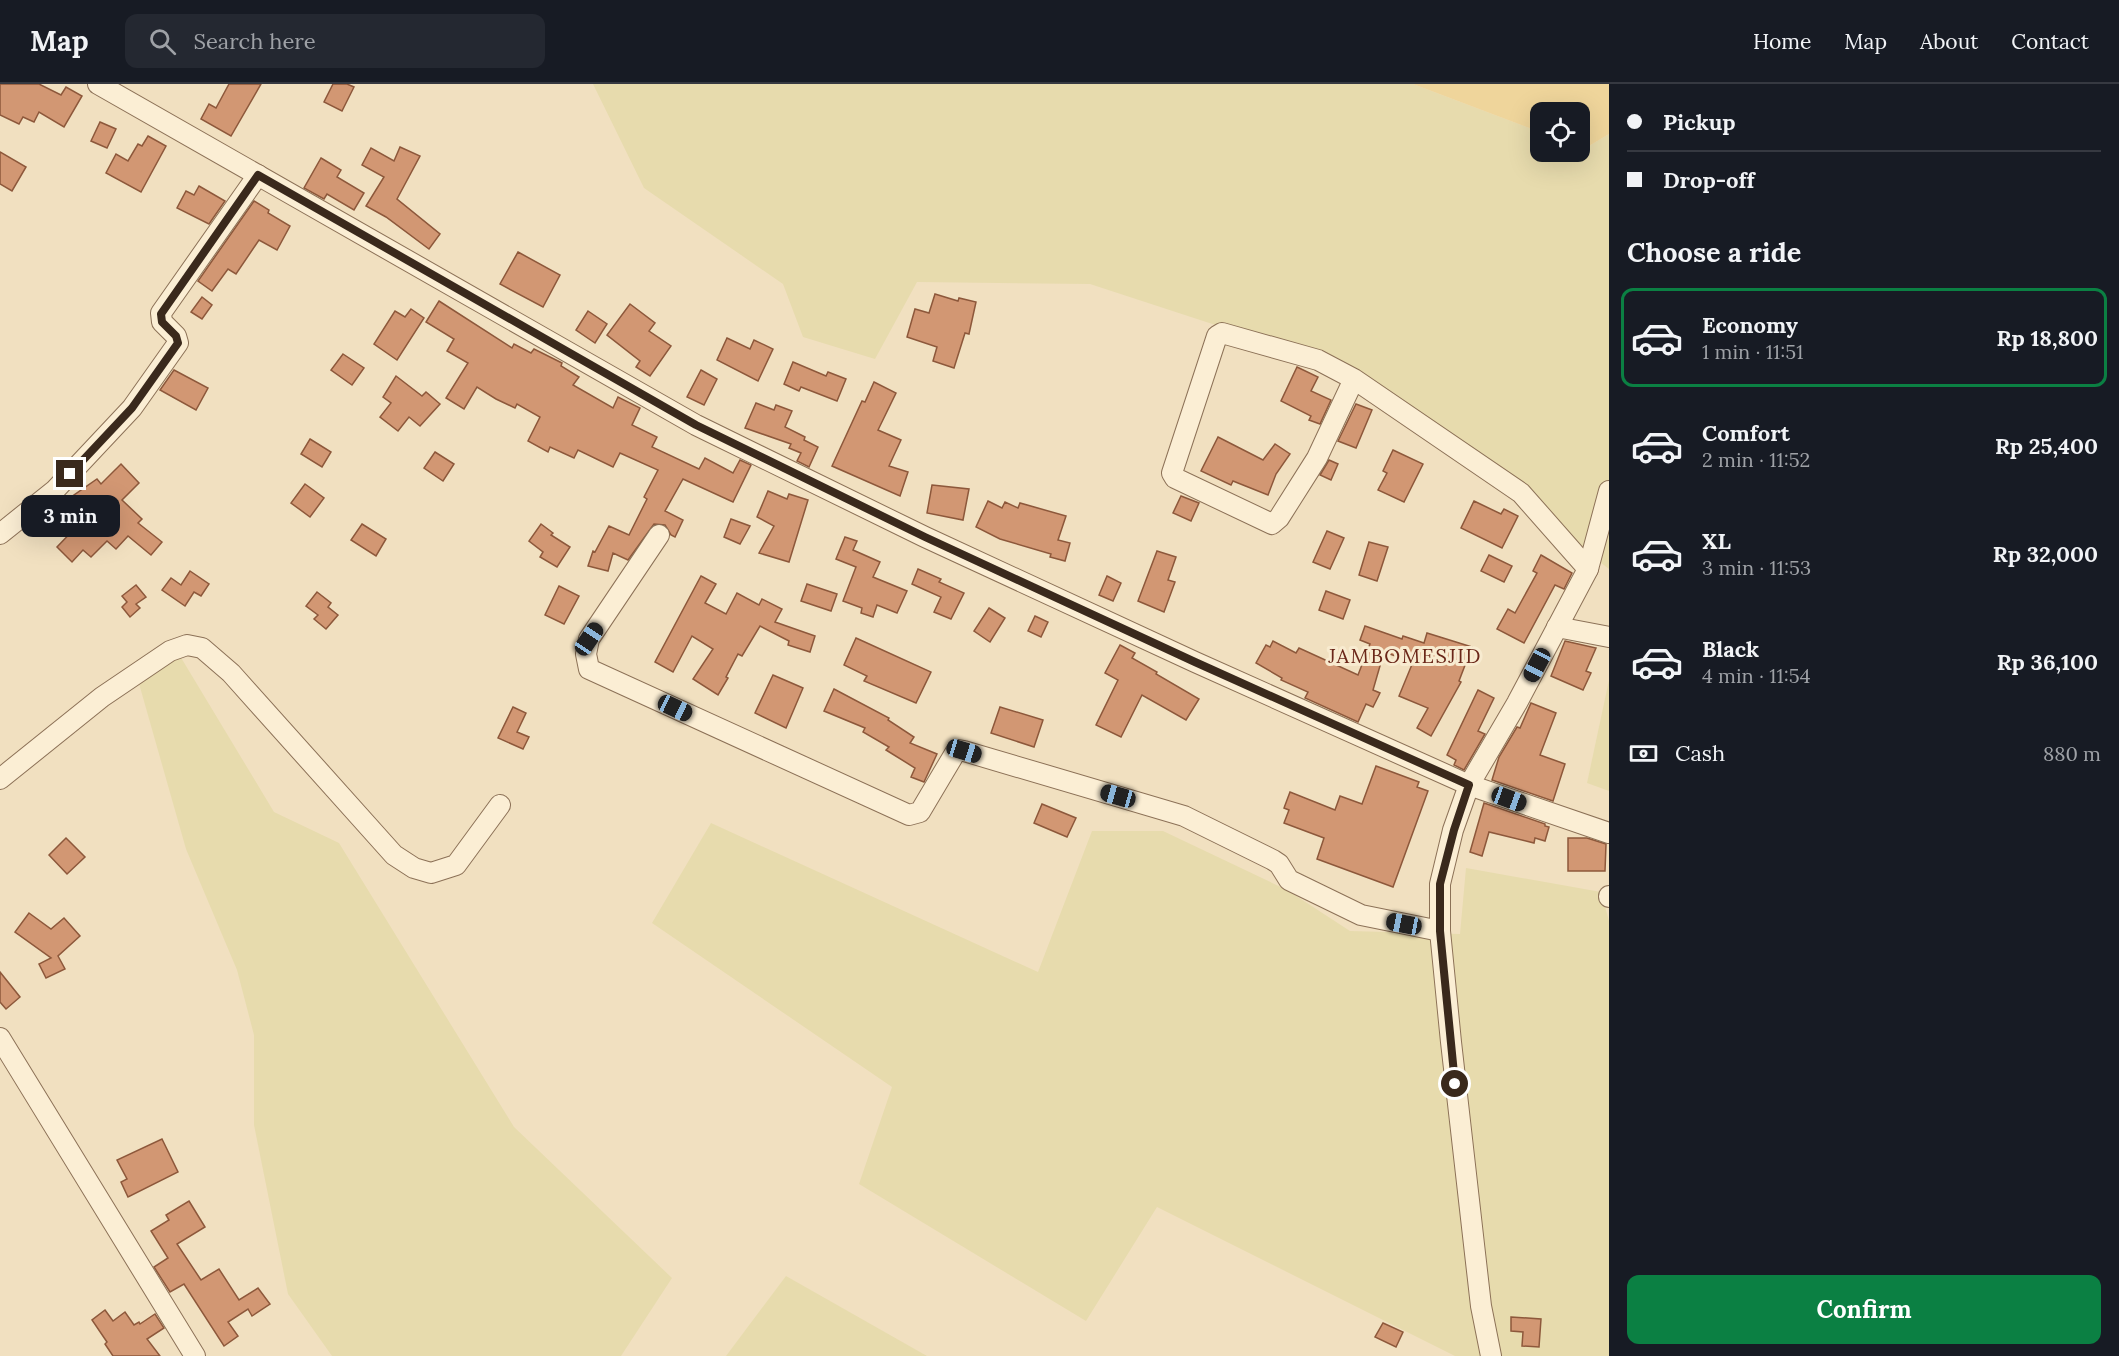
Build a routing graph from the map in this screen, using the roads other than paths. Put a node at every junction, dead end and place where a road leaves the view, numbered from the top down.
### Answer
1 (98, 84) edge
2 (258, 175) junction
3 (1354, 379) junction
4 (1609, 491) edge
5 (0, 534) edge
6 (659, 535) dead end
7 (1590, 563) junction
8 (1557, 627) junction
9 (1602, 635) edge
10 (0, 779) edge
11 (1469, 785) junction
12 (500, 805) dead end
13 (1609, 833) edge
14 (1440, 931) junction
15 (0, 1038) edge
16 (195, 1356) edge
17 (1491, 1356) edge

1 - 2 street
2 - 5 street
2 - 11 street
3 - 3 street
3 - 7 street
4 - 7 street
6 - 14 street
7 - 8 street
8 - 9 street
8 - 11 street
10 - 12 street
11 - 13 street
11 - 14 street
14 - 17 street
15 - 16 street

